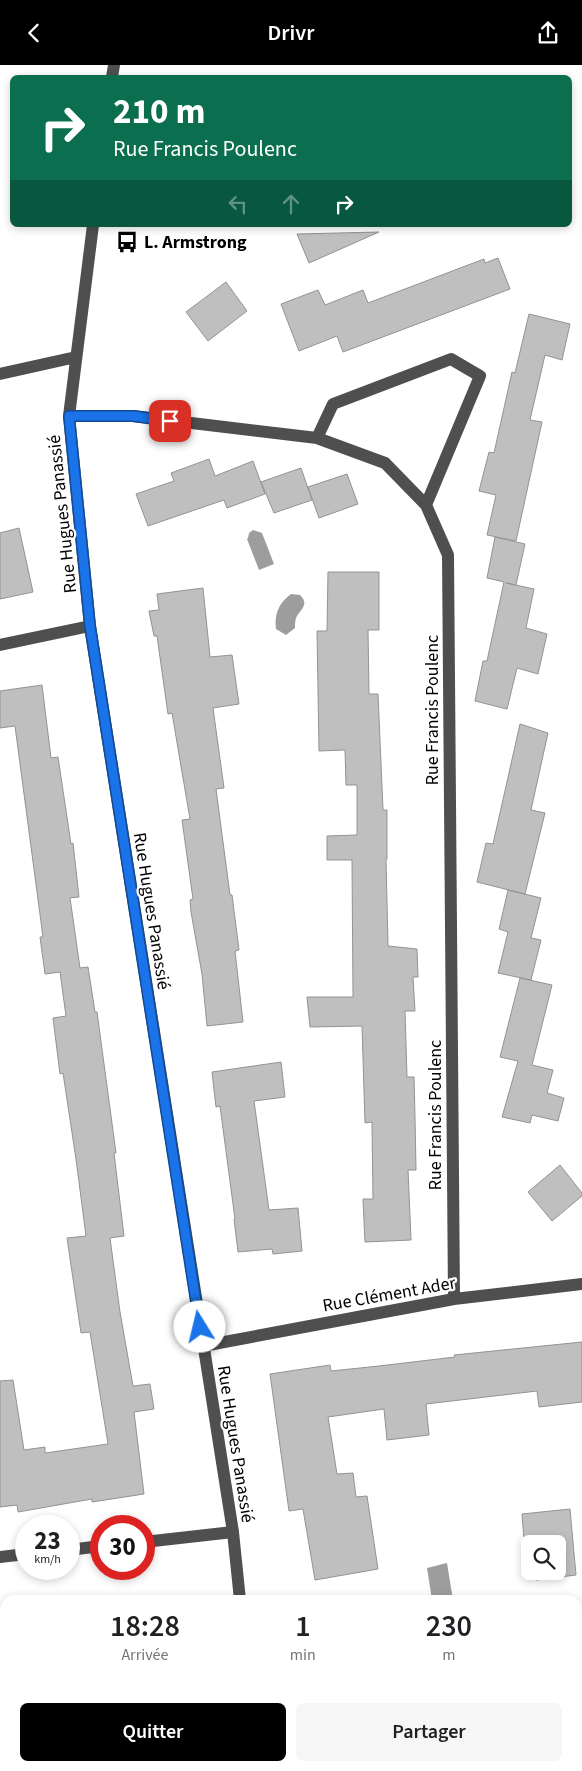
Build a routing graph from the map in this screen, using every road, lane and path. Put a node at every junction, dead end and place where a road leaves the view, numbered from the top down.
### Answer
1 (93, 227) edge
2 (76, 357) junction
3 (0, 374) edge
4 (69, 416) junction
5 (316, 439) junction
6 (426, 505) junction
7 (90, 626) junction
8 (0, 645) edge
9 (582, 1284) edge
10 (454, 1299) junction
11 (202, 1346) junction
12 (233, 1532) junction
13 (155, 1541) edge
14 (15, 1555) edge
15 (0, 1557) edge
16 (239, 1595) edge

1 - 2 street, Rue Hugues Panassié
2 - 3 street
2 - 4 street, Rue Hugues Panassié
4 - 5 street, Rue Francis Poulenc
4 - 7 street, Rue Hugues Panassié
5 - 6 street, Rue Francis Poulenc
5 - 6 street
6 - 10 street, Rue Francis Poulenc
7 - 8 street
7 - 11 street, Rue Hugues Panassié
9 - 10 street, Rue Clément Ader
10 - 11 street, Rue Clément Ader
11 - 12 street, Rue Hugues Panassié
12 - 13 street
12 - 16 street, Rue Hugues Panassié
14 - 15 street

